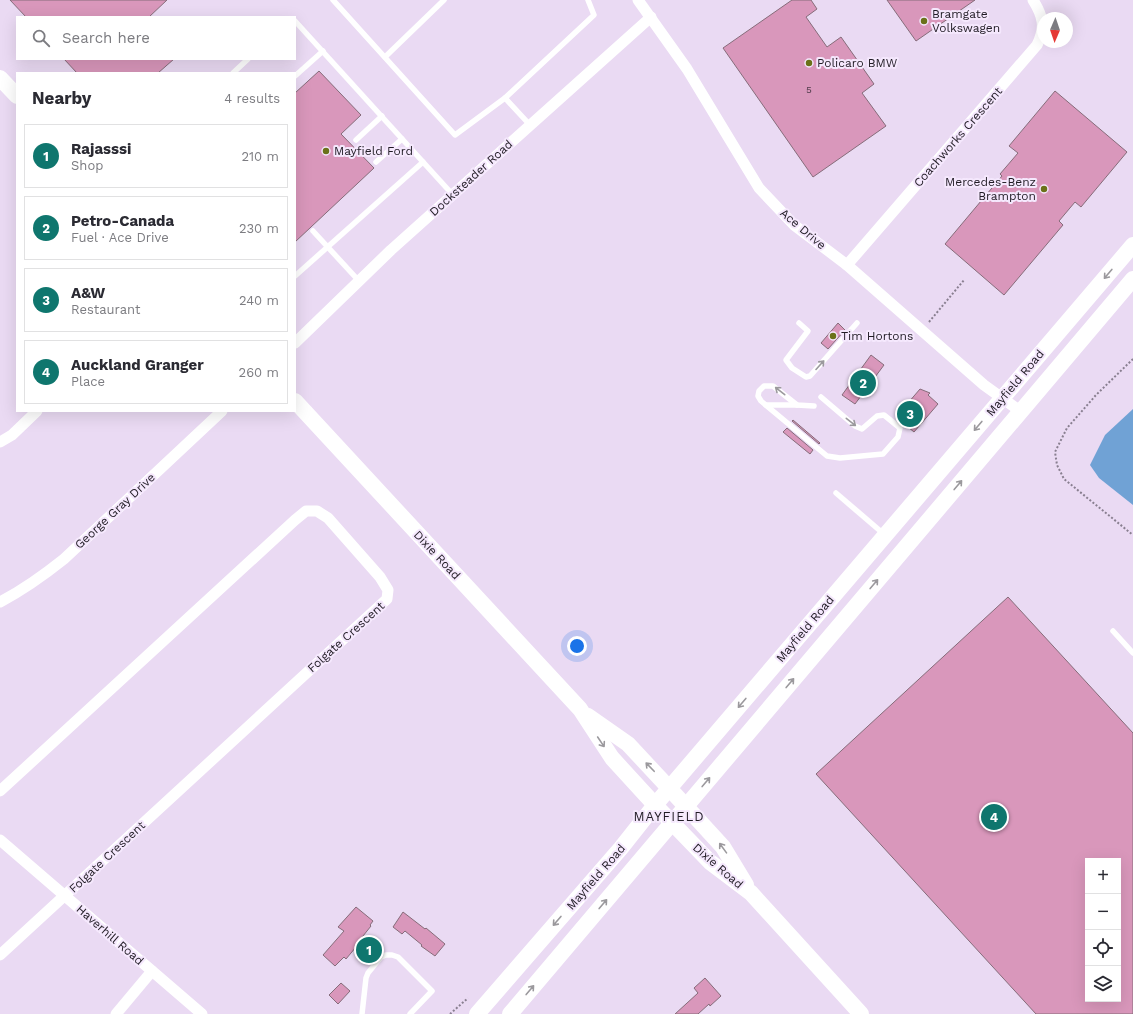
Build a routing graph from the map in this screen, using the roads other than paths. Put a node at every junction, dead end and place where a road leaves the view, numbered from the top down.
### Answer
1 (333, 0) edge
2 (444, 0) edge
3 (588, 0) edge
4 (638, 0) edge
5 (1033, 0) edge
6 (651, 17) junction
7 (296, 22) edge
8 (322, 51) junction
9 (385, 57) junction
10 (247, 60) edge
11 (234, 72) edge
12 (296, 75) edge
13 (0, 78) edge
14 (16, 95) edge
15 (505, 98) junction
16 (382, 116) junction
17 (530, 126) junction
18 (402, 139) junction
19 (356, 140) dead end
20 (376, 162) dead end
21 (423, 162) junction
22 (453, 195) junction
23 (313, 231) dead end
24 (1133, 244) edge
25 (327, 247) junction
26 (847, 265) junction
27 (296, 275) edge
28 (1133, 279) edge
29 (359, 281) junction
30 (799, 323) dead end
31 (857, 323) dead end
32 (296, 342) edge
33 (821, 397) dead end
34 (1002, 398) junction
35 (296, 402) edge
36 (766, 405) junction
37 (797, 405) junction
38 (814, 406) dead end
39 (1020, 411) junction
40 (36, 412) edge
41 (221, 412) edge
42 (0, 442) edge
43 (836, 493) dead end
44 (885, 535) junction
45 (0, 602) edge
46 (1113, 631) dead end
47 (1133, 653) edge
48 (580, 709) junction
49 (669, 788) junction
50 (0, 791) edge
51 (655, 805) junction
52 (685, 806) junction
53 (672, 823) junction
54 (0, 840) edge
55 (750, 893) junction
56 (65, 896) junction
57 (0, 954) edge
58 (152, 971) junction
59 (116, 1014) edge
60 (202, 1014) edge
61 (362, 1014) edge
62 (410, 1014) edge
63 (477, 1014) edge
64 (510, 1014) edge
65 (861, 1014) edge

1 - 9 lane
2 - 9 lane
3 - 15 lane
4 - 6 street, Ace Drive
5 - 26 street, Coachworks Crescent
6 - 17 street, Docksteader Road
6 - 26 street, Ace Drive
7 - 8 lane
8 - 12 lane
8 - 16 lane
9 - 15 lane
10 - 11 lane
13 - 14 main road
15 - 17 lane
16 - 18 lane
16 - 19 lane
17 - 22 street, Docksteader Road
18 - 20 lane
18 - 21 lane
21 - 22 lane
21 - 25 lane
22 - 29 street, Docksteader Road
23 - 25 lane
24 -> 34 main road, Mayfield Road
25 - 27 lane
25 - 29 lane
26 - 34 street, Ace Drive
28 - 39 main road, Mayfield Road
29 - 32 street, Docksteader Road
30 -> 31 lane
33 -> 36 lane
34 - 39 street, Ace Drive
34 -> 44 main road, Mayfield Road
35 - 48 main road, Dixie Road
36 - 37 lane
37 -> 36 lane
37 - 38 lane
52 -> 39 main road, Mayfield Road
40 - 42 street
41 - 45 street, George Gray Drive
43 - 44 lane
44 -> 49 main road, Mayfield Road
46 - 47 lane
49 -> 48 main road, Dixie Road
48 -> 51 main road, Dixie Road
49 - 51 main road, Mayfield Road
49 - 52 main road, Dixie Road
50 - 56 street, Folgate Crescent
51 - 53 main road, Dixie Road
51 -> 63 main road, Mayfield Road
52 - 53 main road, Mayfield Road
55 -> 52 main road, Dixie Road
53 - 55 main road, Dixie Road
64 -> 53 main road, Mayfield Road
54 - 56 street, Haverhill Road
55 - 65 main road, Dixie Road
56 - 57 street, Folgate Crescent
56 - 58 street, Haverhill Road
58 - 59 street
58 - 60 street, Haverhill Road
61 - 62 lane

